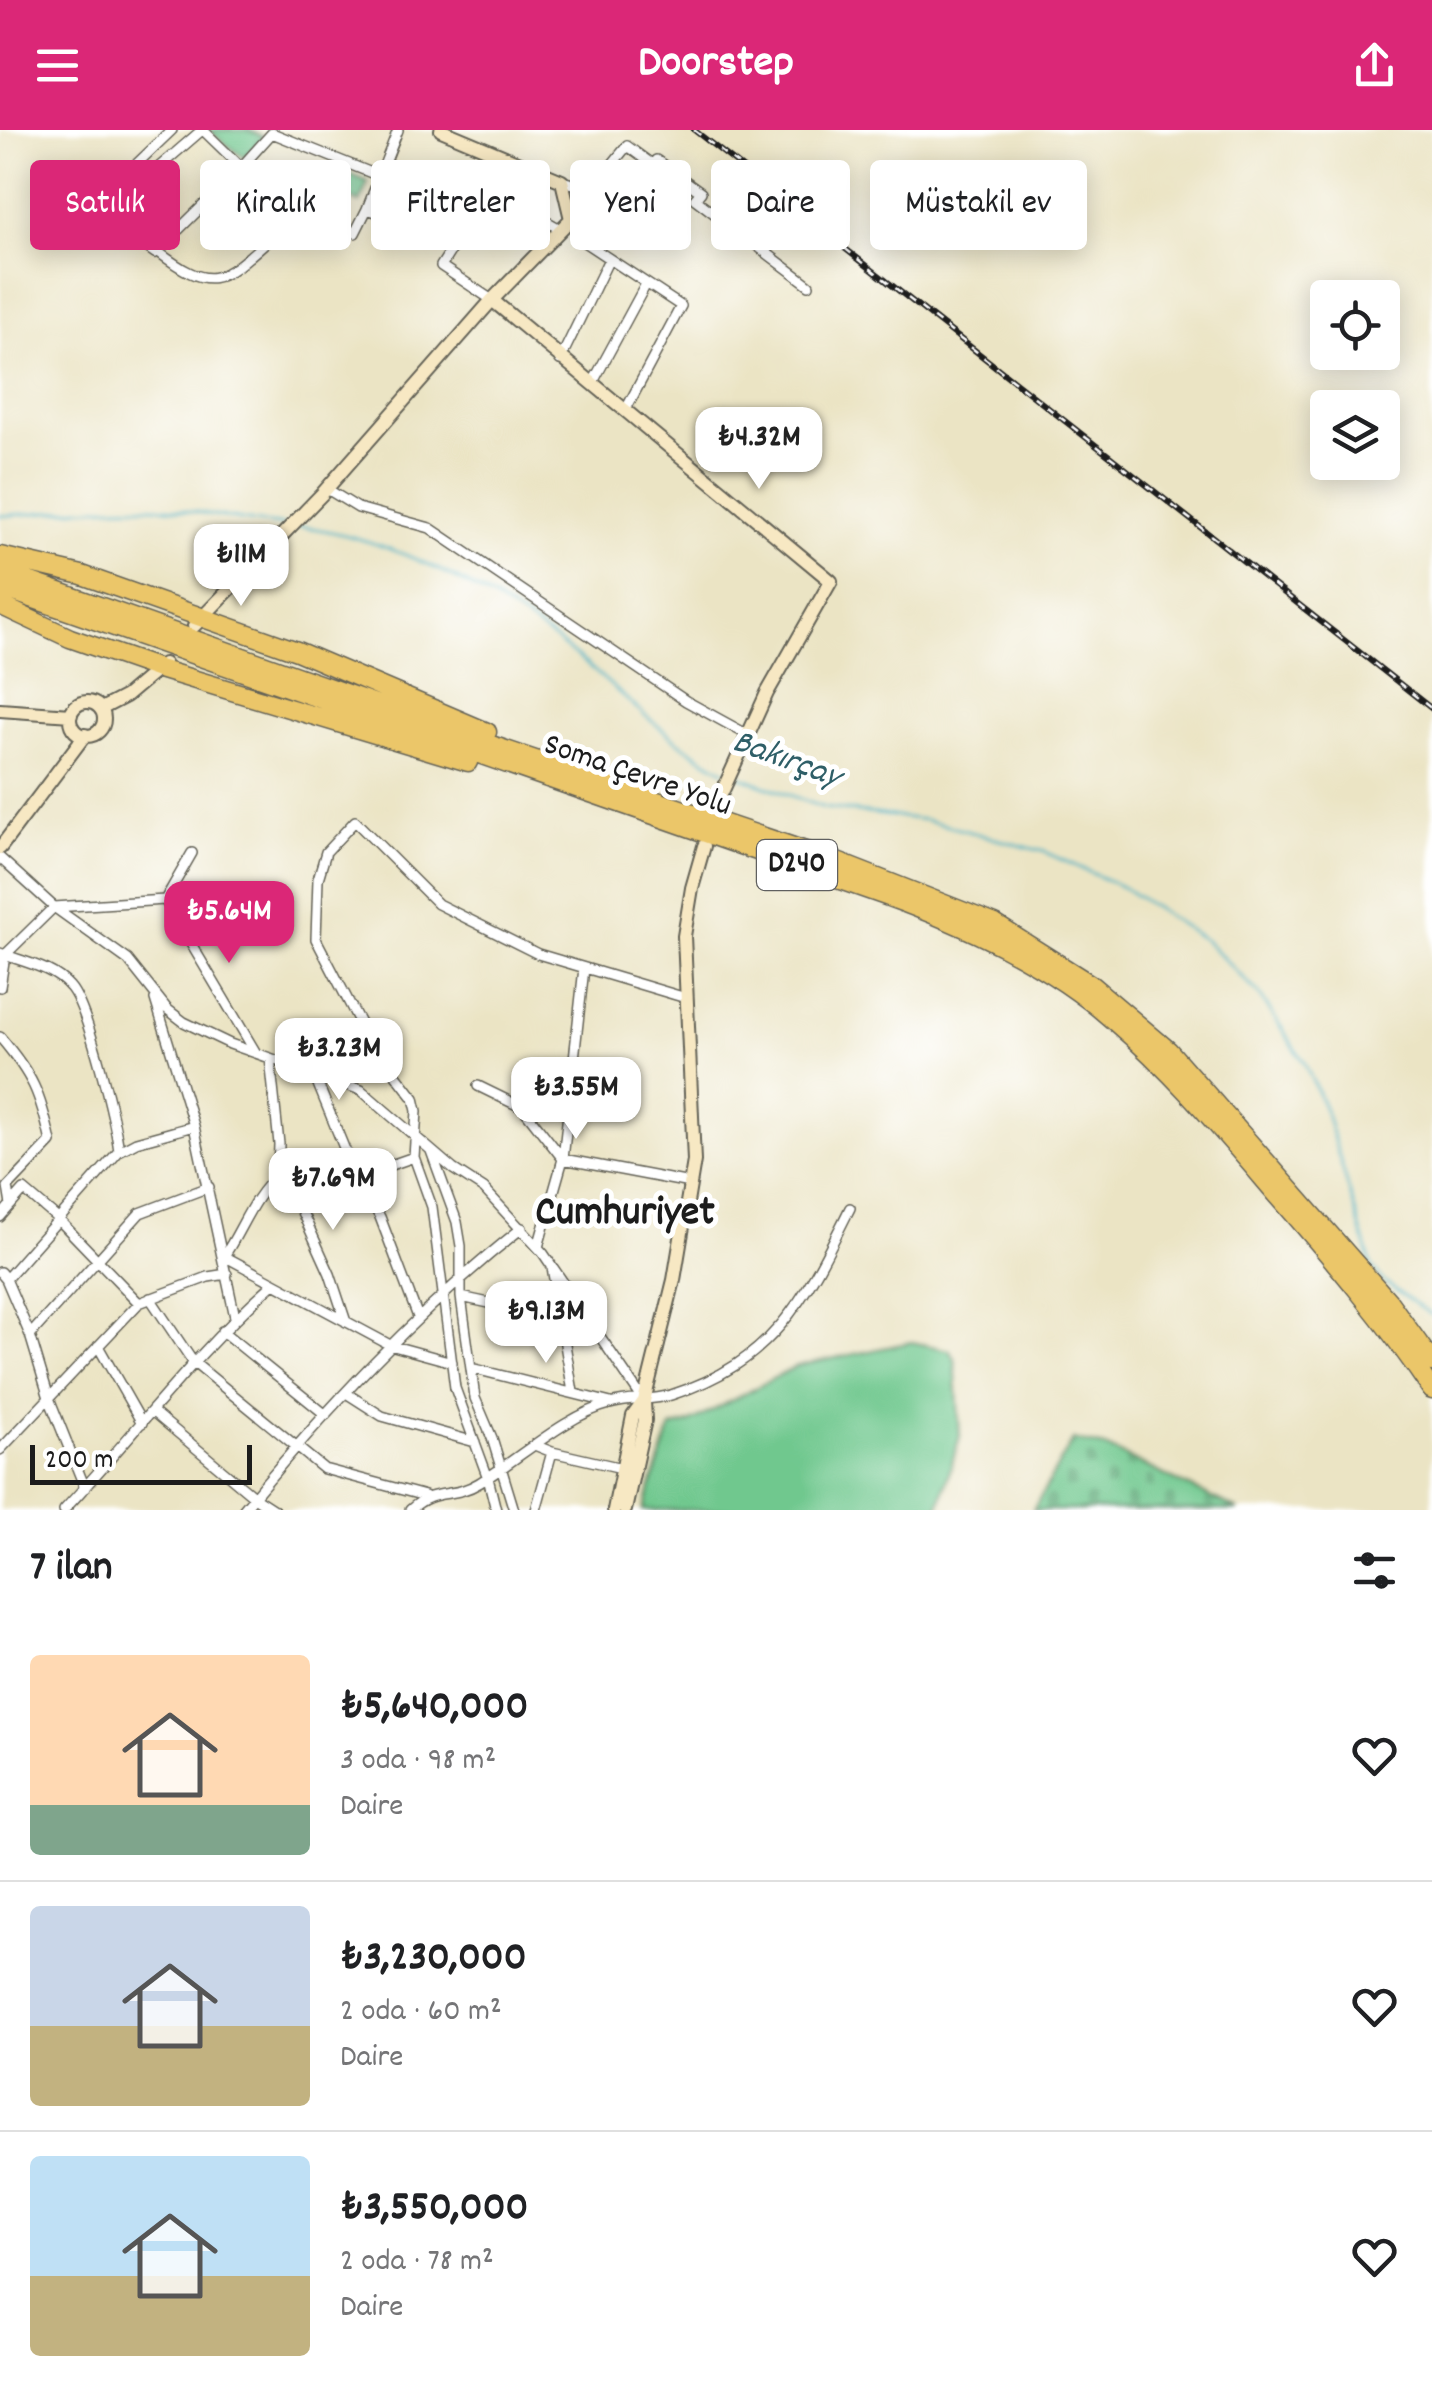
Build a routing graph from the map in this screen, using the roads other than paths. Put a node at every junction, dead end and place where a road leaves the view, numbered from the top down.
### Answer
1 (172, 130) edge
2 (202, 130) edge
3 (398, 130) edge
4 (441, 130) edge
5 (269, 132) edge
6 (492, 152) junction
7 (141, 160) edge
8 (167, 160) edge
9 (228, 160) edge
10 (248, 160) edge
11 (386, 160) edge
12 (490, 160) edge
13 (615, 160) edge
14 (646, 160) edge
15 (371, 173) edge
16 (562, 181) junction
17 (570, 183) edge
18 (691, 185) edge
19 (371, 196) edge
20 (200, 207) edge
21 (366, 209) junction
22 (371, 211) edge
23 (550, 216) edge
24 (570, 218) edge
25 (566, 224) junction
26 (351, 231) edge
27 (149, 250) edge
28 (257, 250) edge
29 (451, 250) edge
30 (157, 251) junction
31 (609, 259) junction
32 (646, 284) junction
33 (808, 285) dead end
34 (492, 300) junction
35 (560, 360) junction
36 (592, 384) junction
37 (625, 411) junction
38 (325, 492) junction
39 (0, 556) edge
40 (0, 572) edge
41 (0, 587) edge
42 (0, 605) edge
43 (198, 622) junction
44 (162, 666) junction
45 (101, 709) junction
46 (0, 710) edge
47 (71, 715) junction
48 (85, 736) junction
49 (745, 742) junction
50 (601, 788) junction
51 (717, 805) dead end
52 (704, 846) dead end
53 (0, 848) edge
54 (192, 853) dead end
55 (0, 858) edge
56 (165, 900) junction
57 (54, 907) junction
58 (2, 954) edge
59 (584, 968) junction
60 (0, 987) edge
61 (153, 992) junction
62 (686, 998) junction
63 (0, 1037) edge
64 (256, 1053) junction
65 (270, 1058) junction
66 (313, 1072) junction
67 (478, 1086) dead end
68 (194, 1126) junction
69 (415, 1135) junction
70 (430, 1148) junction
71 (118, 1151) junction
72 (414, 1157) junction
73 (562, 1159) junction
74 (278, 1175) junction
75 (356, 1177) junction
76 (690, 1183) junction
77 (208, 1187) junction
78 (292, 1190) junction
79 (11, 1204) junction
80 (850, 1208) dead end
81 (0, 1217) edge
82 (58, 1219) junction
83 (522, 1228) junction
84 (538, 1247) junction
85 (224, 1256) junction
86 (98, 1260) junction
87 (552, 1266) junction
88 (226, 1274) junction
89 (3, 1275) edge
90 (461, 1276) junction
91 (273, 1284) junction
92 (443, 1292) junction
93 (461, 1297) junction
94 (150, 1298) junction
95 (139, 1303) junction
96 (235, 1318) junction
97 (418, 1318) junction
98 (559, 1318) junction
99 (346, 1322) junction
100 (222, 1331) junction
101 (30, 1335) junction
102 (390, 1345) junction
103 (98, 1346) junction
104 (193, 1362) junction
105 (452, 1362) junction
106 (1432, 1362) edge
107 (471, 1368) junction
108 (1432, 1390) edge
109 (573, 1392) junction
110 (346, 1393) junction
111 (49, 1398) junction
112 (644, 1401) junction
113 (611, 1403) junction
114 (153, 1412) junction
115 (326, 1415) junction
116 (142, 1423) junction
117 (0, 1431) edge
118 (9, 1441) junction
119 (475, 1442) junction
120 (537, 1446) junction
121 (296, 1448) junction
122 (0, 1450) edge
123 (552, 1452) junction
124 (622, 1468) junction
125 (502, 1470) junction
126 (488, 1478) junction
127 (84, 1488) junction
128 (425, 1496) junction
129 (254, 1497) junction
130 (64, 1510) edge
131 (243, 1510) edge
132 (274, 1510) edge
133 (410, 1510) edge
134 (496, 1510) edge
135 (514, 1510) edge
136 (536, 1510) edge
137 (614, 1510) edge
138 (625, 1510) edge

1 - 7 street
2 - 8 street
2 - 9 street
3 - 11 street
4 - 6 main road
5 - 10 street
5 - 15 street
6 - 12 street
6 - 16 main road
13 - 14 street
16 - 17 street
16 - 25 main road
18 - 33 street
19 - 21 street
20 - 30 street
21 - 22 street
21 - 26 street
23 - 25 street
24 - 25 street
25 - 31 street
25 - 34 main road
27 - 30 street
28 - 30 street
29 - 34 street
31 - 32 street
31 - 35 street
32 - 36 street
32 - 37 street
34 - 35 main road
34 - 38 main road
35 - 36 main road
36 - 37 main road
37 - 49 main road
38 - 43 main road
38 - 49 street
39 - 43 highway
40 - 50 highway, Soma Çevre Yolu / D240
41 - 50 highway, Soma Çevre Yolu / D240
42 - 44 highway
43 - 50 highway
44 - 45 main road
44 - 50 highway
45 - 47 main road
45 - 48 main road
46 - 47 main road
47 - 48 main road
48 - 53 main road
49 - 51 main road
50 - 106 highway, Soma Çevre Yolu / D240
50 - 108 highway, Soma Çevre Yolu / D240
52 - 62 main road
54 - 56 street
55 - 57 street
56 - 57 street
56 - 64 street
57 - 58 street
57 - 61 street
58 - 60 street
58 - 71 street
59 - 62 street
59 - 69 street
59 - 73 street
61 - 64 street
61 - 68 street
62 - 76 main road
63 - 79 street
64 - 65 street
65 - 66 street
65 - 74 street
66 - 69 street
66 - 75 street
67 - 73 street
68 - 71 street
68 - 77 street
69 - 70 street
69 - 72 street
70 - 83 street
70 - 90 street
71 - 82 street
72 - 75 street
72 - 92 street
73 - 76 street
73 - 84 street
74 - 78 street
74 - 85 street
75 - 78 street
75 - 97 street
76 - 112 main road
77 - 85 street
77 - 86 street
78 - 99 street
79 - 81 street
79 - 82 street
80 - 112 street
82 - 86 street
82 - 89 street
83 - 84 street
83 - 90 street
84 - 87 street
85 - 88 street
85 - 91 street
86 - 95 street
86 - 101 street
87 - 98 street
87 - 112 street
88 - 94 street
88 - 96 street
89 - 101 street
90 - 92 street
90 - 93 street
91 - 96 street
91 - 99 street
92 - 97 street
92 - 105 street
93 - 98 street
93 - 107 street
94 - 95 street
94 - 104 street
95 - 103 street
96 - 100 street
97 - 102 street
98 - 109 street
99 - 102 street
100 - 104 street
100 - 115 street
101 - 111 street
102 - 105 street
102 - 110 street
103 - 111 street
103 - 116 street
104 - 114 street
104 - 121 street
105 - 119 street
107 - 109 street
107 - 125 street
109 - 113 street
110 - 115 street
110 - 119 street
111 - 118 street
111 - 127 street
112 - 113 street
112 - 124 main road
112 - 138 main road
113 - 120 street
114 - 116 street
114 - 129 street
115 - 121 street
116 - 127 street
117 - 118 street
118 - 122 street
119 - 126 street
120 - 123 street
120 - 125 street
121 - 128 street
121 - 129 street
123 - 124 street
123 - 136 street
124 - 137 main road
125 - 126 street
125 - 135 street
126 - 128 street
126 - 134 street
127 - 130 street
128 - 133 street
129 - 131 street
129 - 132 street

